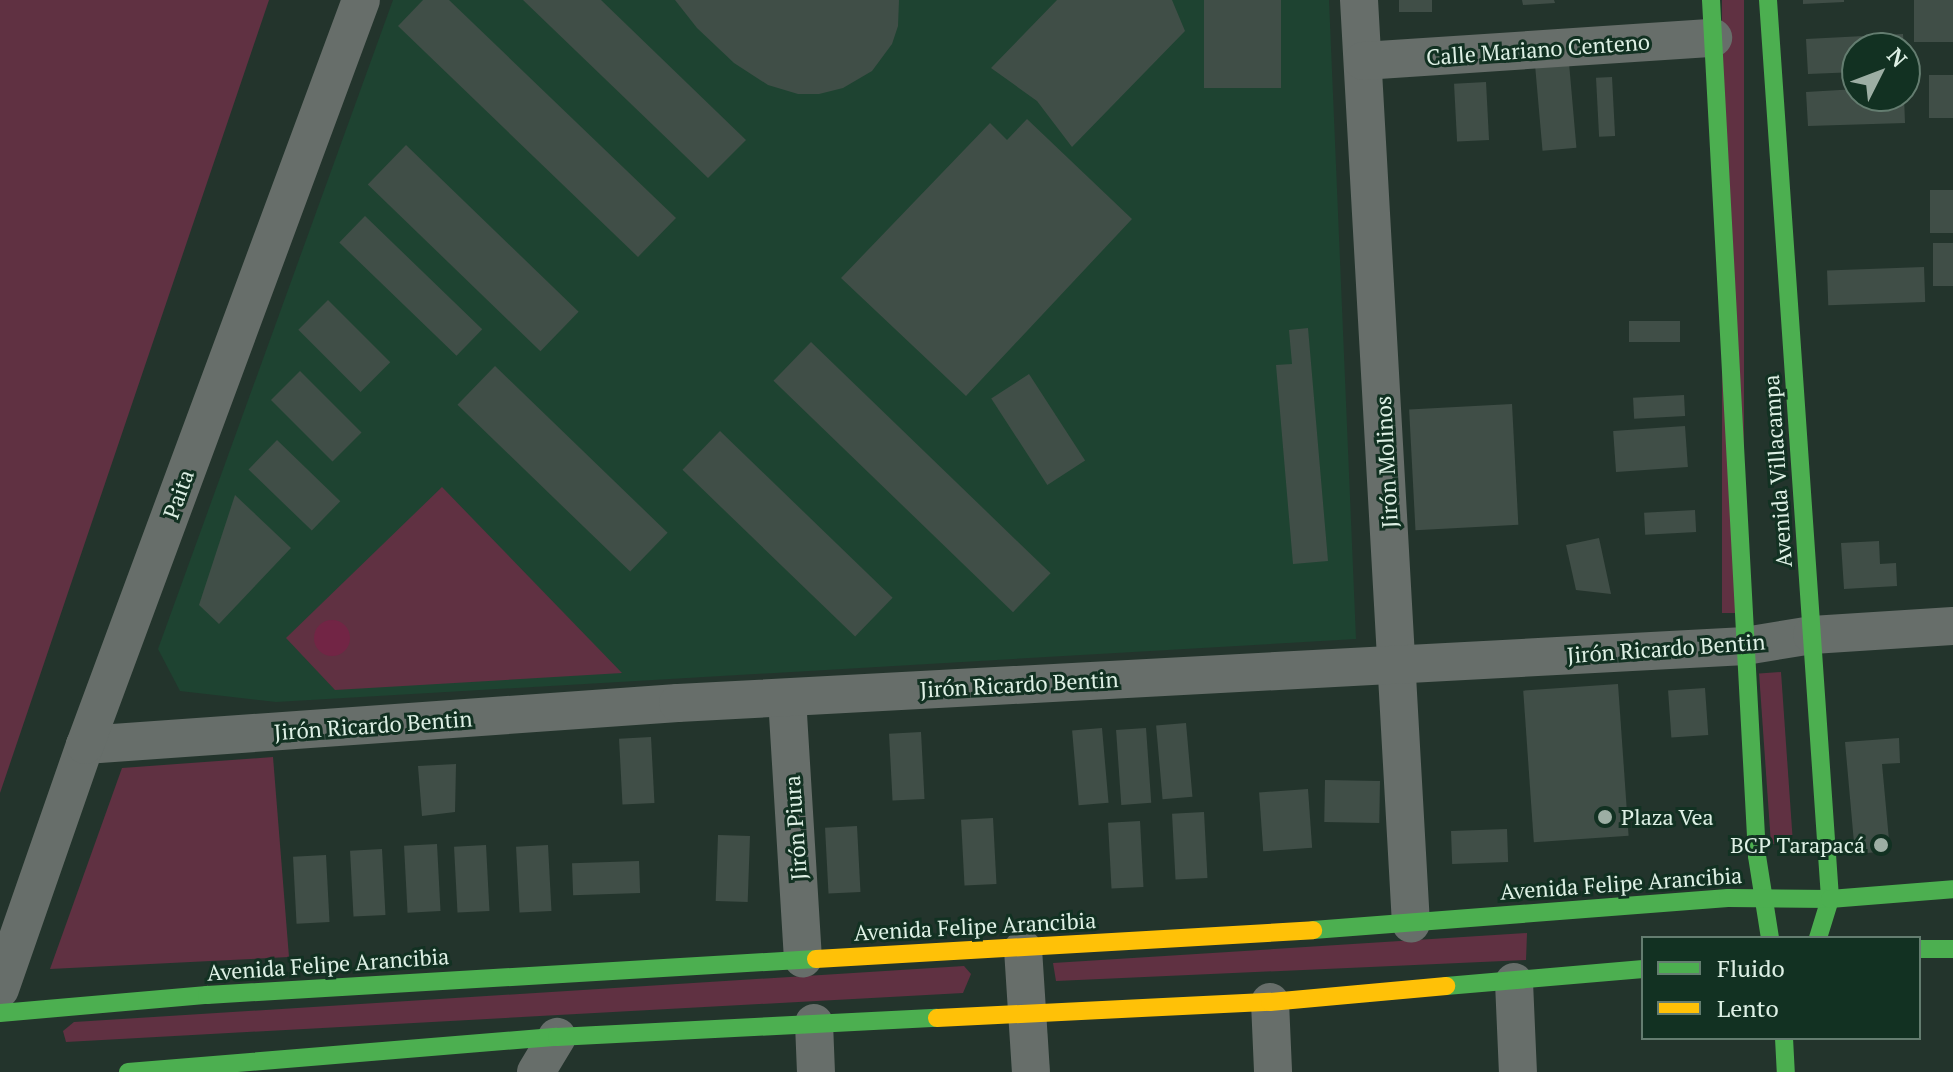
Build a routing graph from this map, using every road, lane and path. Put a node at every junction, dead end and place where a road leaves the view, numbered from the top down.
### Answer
1 (361, 0) edge
2 (1359, 0) edge
3 (1711, 0) edge
4 (1768, 0) edge
5 (1713, 38) junction
6 (1363, 61) junction
7 (1953, 626) edge
8 (1812, 635) junction
9 (1745, 646) junction
10 (1398, 663) junction
11 (787, 698) junction
12 (85, 745) junction
13 (1953, 889) edge
14 (1761, 897) junction
15 (1830, 899) junction
16 (1411, 924) junction
17 (1770, 936) edge
18 (1819, 936) edge
19 (1023, 949) junction
20 (1921, 949) edge
21 (1953, 949) edge
22 (803, 959) junction
23 (1641, 969) edge
24 (1514, 982) junction
25 (0, 989) edge
26 (1270, 1002) junction
27 (0, 1013) edge
28 (1027, 1015) junction
29 (814, 1023) junction
30 (557, 1037) junction
31 (1784, 1040) edge
32 (430, 1045) junction
33 (152, 1071) edge
34 (469, 1072) edge
35 (536, 1072) edge
36 (816, 1072) edge
37 (1031, 1072) edge
38 (1273, 1072) edge
39 (1518, 1072) edge
40 (1786, 1072) edge

1 - 12 street, Paita
2 - 6 street, Jirón Molinos
3 - 5 main road, Avenida Villacampa
4 - 8 main road, Avenida Villacampa
5 - 6 street, Calle Mariano Centeno
5 - 9 main road, Avenida Villacampa
6 - 10 street, Jirón Molinos
7 - 8 street, Jirón Ricardo Bentin
8 - 9 street, Jirón Ricardo Bentin
8 - 15 main road, Avenida Villacampa
9 - 10 street, Jirón Ricardo Bentin
9 - 14 main road, Avenida Villacampa
10 - 11 street, Jirón Ricardo Bentin
10 - 16 street, Jirón Molinos
11 - 12 street, Jirón Ricardo Bentin
11 - 22 street, Jirón Piura
12 - 25 street, Paita
13 - 15 main road, Avenida Felipe Arancibia
14 - 15 main road, Avenida Felipe Arancibia
14 - 16 main road, Avenida Felipe Arancibia
14 - 17 main road, Avenida Villacampa
15 - 18 main road, Avenida Villacampa
16 - 19 main road, Avenida Felipe Arancibia
19 - 22 main road, Avenida Felipe Arancibia
19 - 28 street
20 - 21 main road
22 - 27 main road, Avenida Felipe Arancibia
23 - 24 main road
24 - 26 main road
24 - 39 street
26 - 28 main road
26 - 38 street
28 - 29 main road
28 - 37 street
29 - 30 main road
29 - 36 street
30 - 32 main road
30 - 35 street
31 - 40 main road
32 - 33 main road
32 - 34 street

